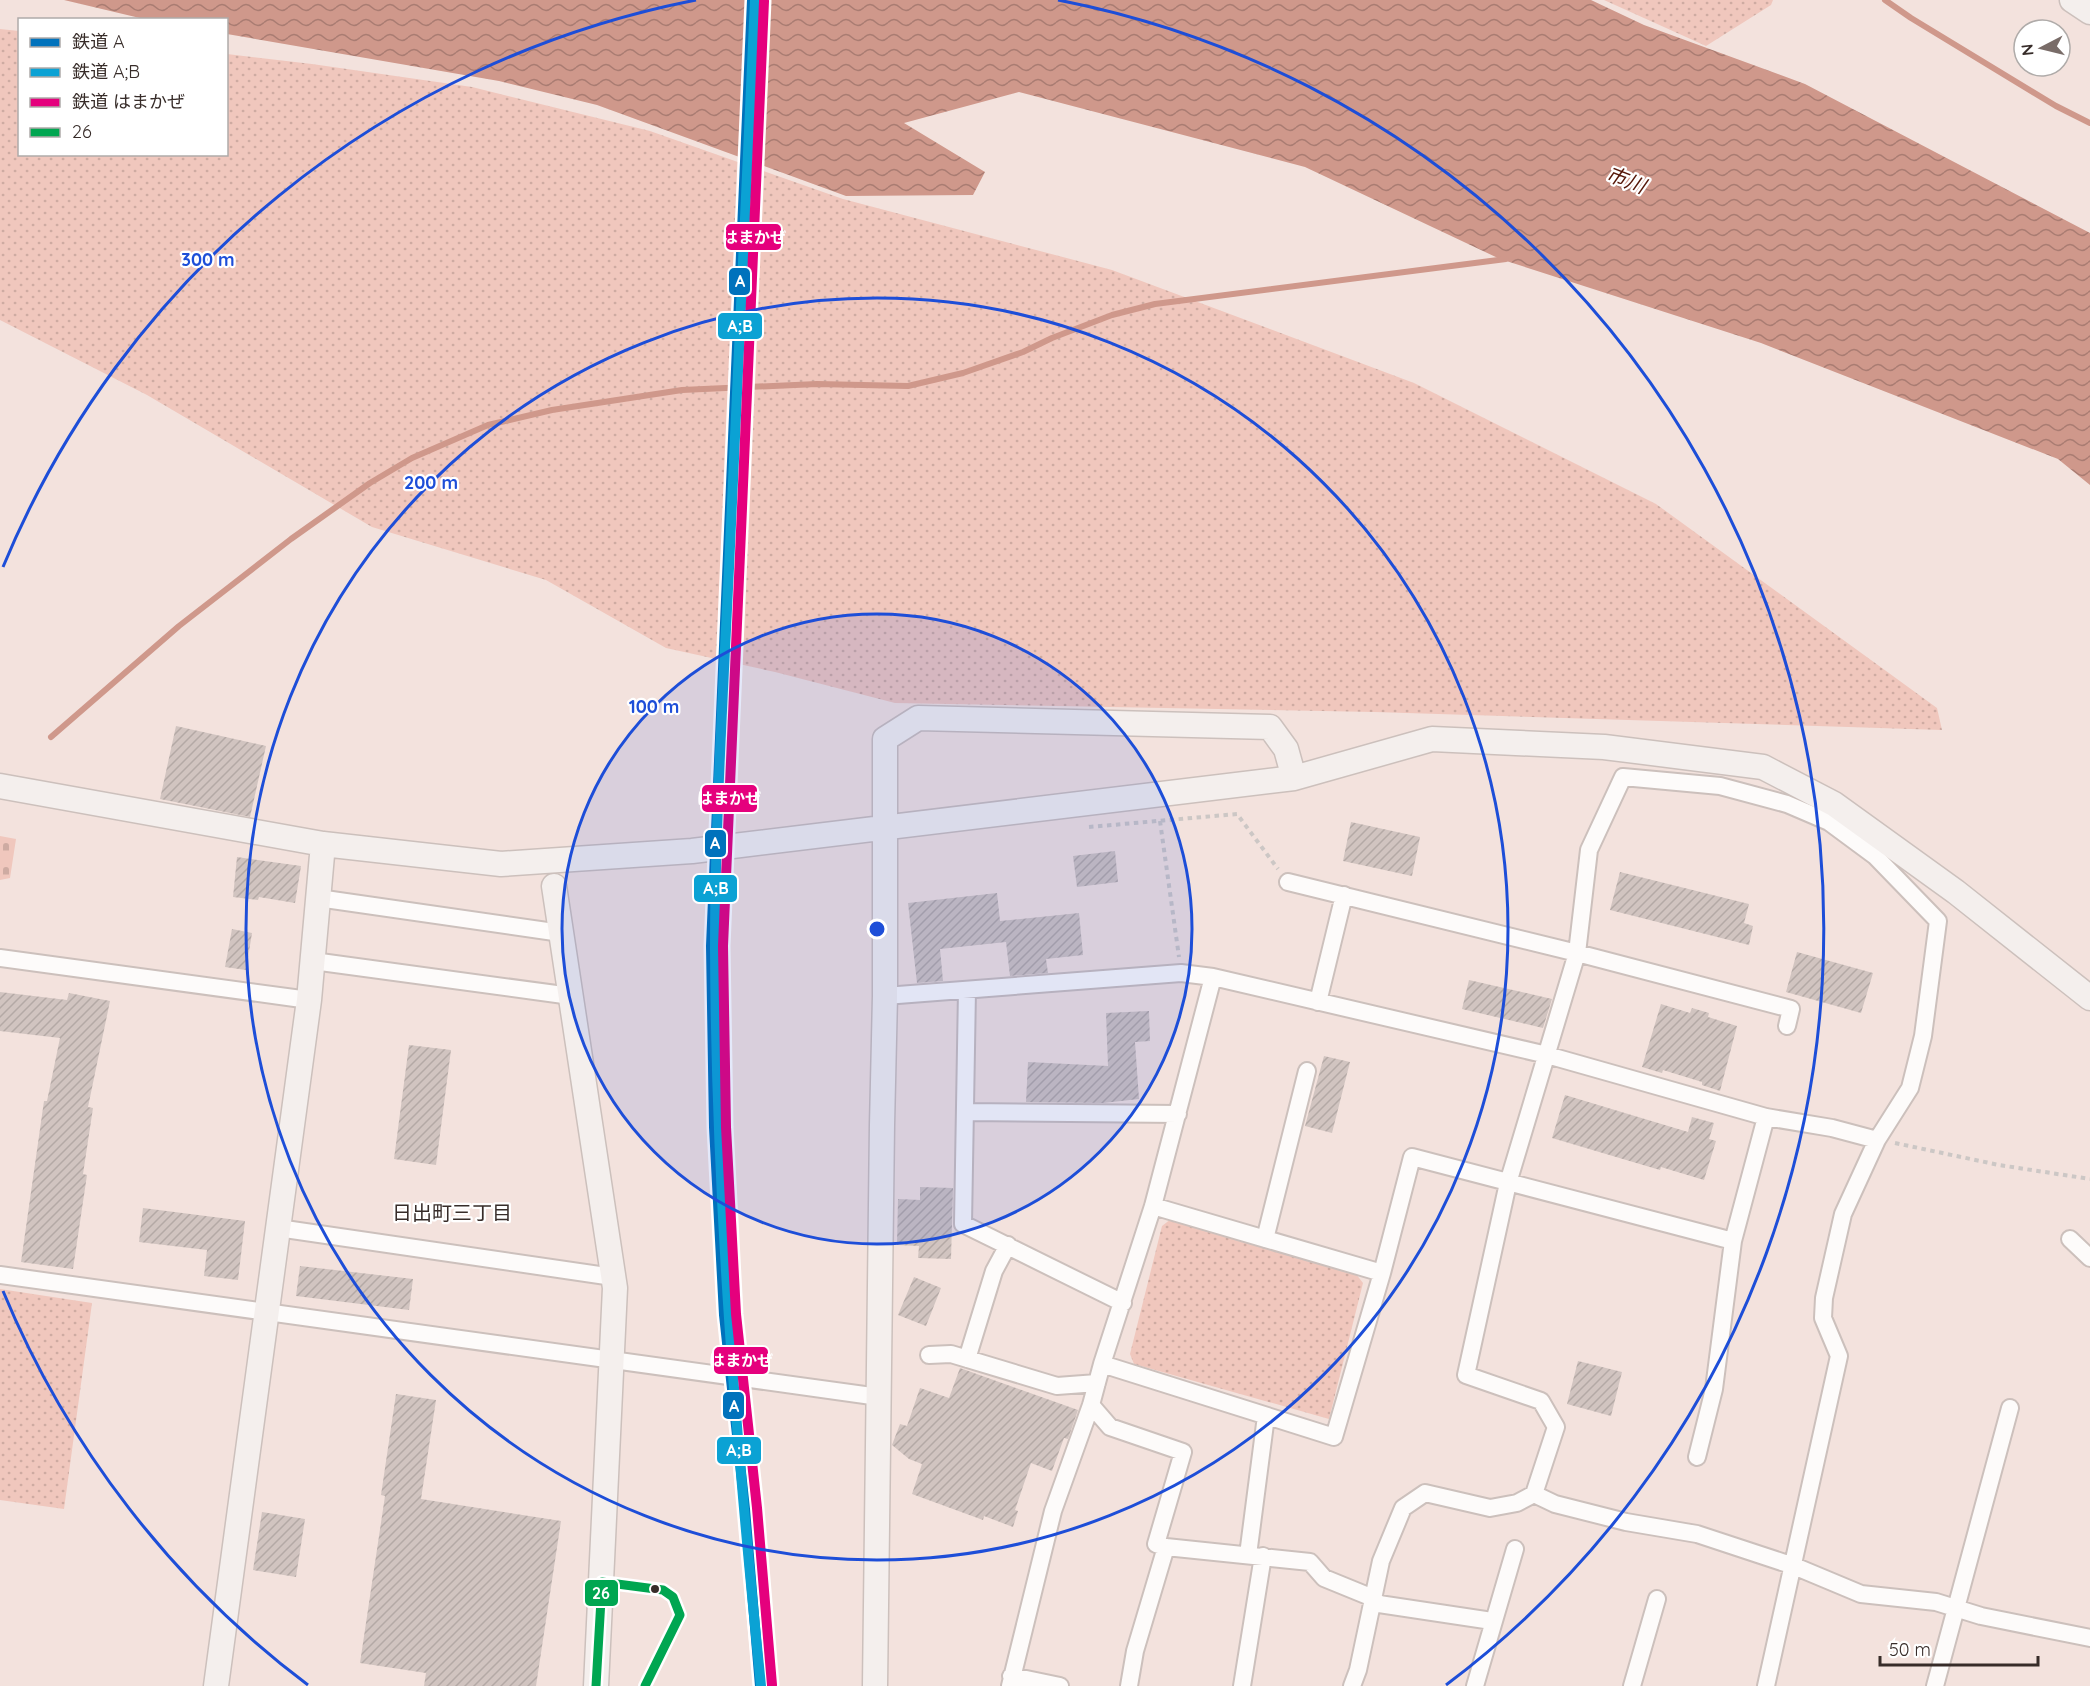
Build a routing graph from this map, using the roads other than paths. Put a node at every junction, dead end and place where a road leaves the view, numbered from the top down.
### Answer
1 (2072, 0) edge
2 (2090, 12) edge
3 (1294, 778) junction
4 (1, 786) edge
5 (1832, 813) junction
6 (884, 829) junction
7 (323, 844) junction
8 (1288, 882) road end
9 (554, 886) dead end
10 (1344, 895) junction
11 (318, 898) junction
12 (561, 933) junction
13 (1577, 952) junction
14 (0, 958) edge
15 (313, 961) junction
16 (1214, 977) junction
17 (968, 990) junction
18 (571, 996) junction
19 (885, 996) junction
20 (2090, 998) edge
21 (309, 1000) junction
22 (1318, 1002) junction
23 (1787, 1026) dead end
24 (1547, 1055) junction
25 (1307, 1071) dead end
26 (965, 1113) junction
27 (1178, 1114) junction
28 (1766, 1116) junction
29 (1876, 1140) junction
30 (1508, 1183) junction
31 (1153, 1206) junction
32 (278, 1228) junction
33 (1265, 1239) junction
34 (2070, 1239) dead end
35 (1733, 1241) junction
36 (1008, 1245) junction
37 (2090, 1258) edge
38 (1382, 1273) junction
39 (0, 1275) edge
40 (613, 1277) junction
41 (1123, 1303) junction
42 (266, 1312) junction
43 (929, 1355) dead end
44 (967, 1359) junction
45 (612, 1361) junction
46 (1102, 1364) junction
47 (1097, 1383) junction
48 (879, 1397) junction
49 (1091, 1405) junction
50 (2010, 1408) dead end
51 (1266, 1416) junction
52 (1696, 1457) dead end
53 (1534, 1494) junction
54 (1166, 1547) junction
55 (1515, 1549) dead end
56 (1255, 1556) junction
57 (1794, 1566) junction
58 (602, 1582) junction
59 (1373, 1598) junction
60 (1657, 1599) dead end
61 (1955, 1607) junction
62 (1492, 1621) junction
63 (2090, 1638) edge
64 (1011, 1681) edge
65 (216, 1686) edge
66 (596, 1686) edge
67 (645, 1686) edge
68 (875, 1686) edge
69 (1060, 1686) edge
70 (1129, 1686) edge
71 (1242, 1686) edge
72 (1352, 1686) edge
73 (1475, 1686) edge
74 (1632, 1686) edge
75 (1767, 1686) edge
76 (1935, 1686) edge

1 - 2 street
3 - 5 street
3 - 6 street
3 - 6 street
4 - 7 street
5 - 13 street
5 - 20 street
5 - 29 street
6 - 7 street
6 - 19 street
7 - 11 street
8 - 10 street
9 - 12 street
10 - 13 street
10 - 22 street
11 - 12 street
11 - 15 street
12 - 18 street
13 - 23 street
13 - 24 street
14 - 21 street
15 - 18 street
15 - 21 street
16 - 17 street
16 - 22 street
16 - 27 street
17 - 19 street
17 - 26 street
18 - 40 street
19 - 48 street
21 - 32 street
22 - 24 street
24 - 28 street
24 - 30 street
25 - 33 street
26 - 27 street
26 - 36 street
27 - 31 street
28 - 29 street
28 - 35 street
29 - 57 street
30 - 35 street
30 - 38 street
30 - 53 street
31 - 33 street
31 - 41 street
32 - 40 street
32 - 42 street
33 - 38 street
34 - 37 street
35 - 52 street
36 - 41 street
36 - 44 street
38 - 51 street
39 - 42 street
40 - 45 street
41 - 46 street
42 - 45 street
42 - 65 street
43 - 44 street
44 - 47 street
45 - 48 street
45 - 58 street
46 - 47 street
46 - 51 street
47 - 49 street
48 - 68 street
49 - 54 street
49 - 64 street
50 - 61 street
51 - 56 street
53 - 57 street
53 - 59 street
54 - 56 street
54 - 70 street
55 - 62 street
56 - 59 street
56 - 71 street
57 - 61 street
57 - 75 street
58 - 66 street
58 - 67 lane
59 - 62 street
59 - 72 street
60 - 74 street
61 - 63 street
61 - 76 street
62 - 73 street
64 - 69 street

